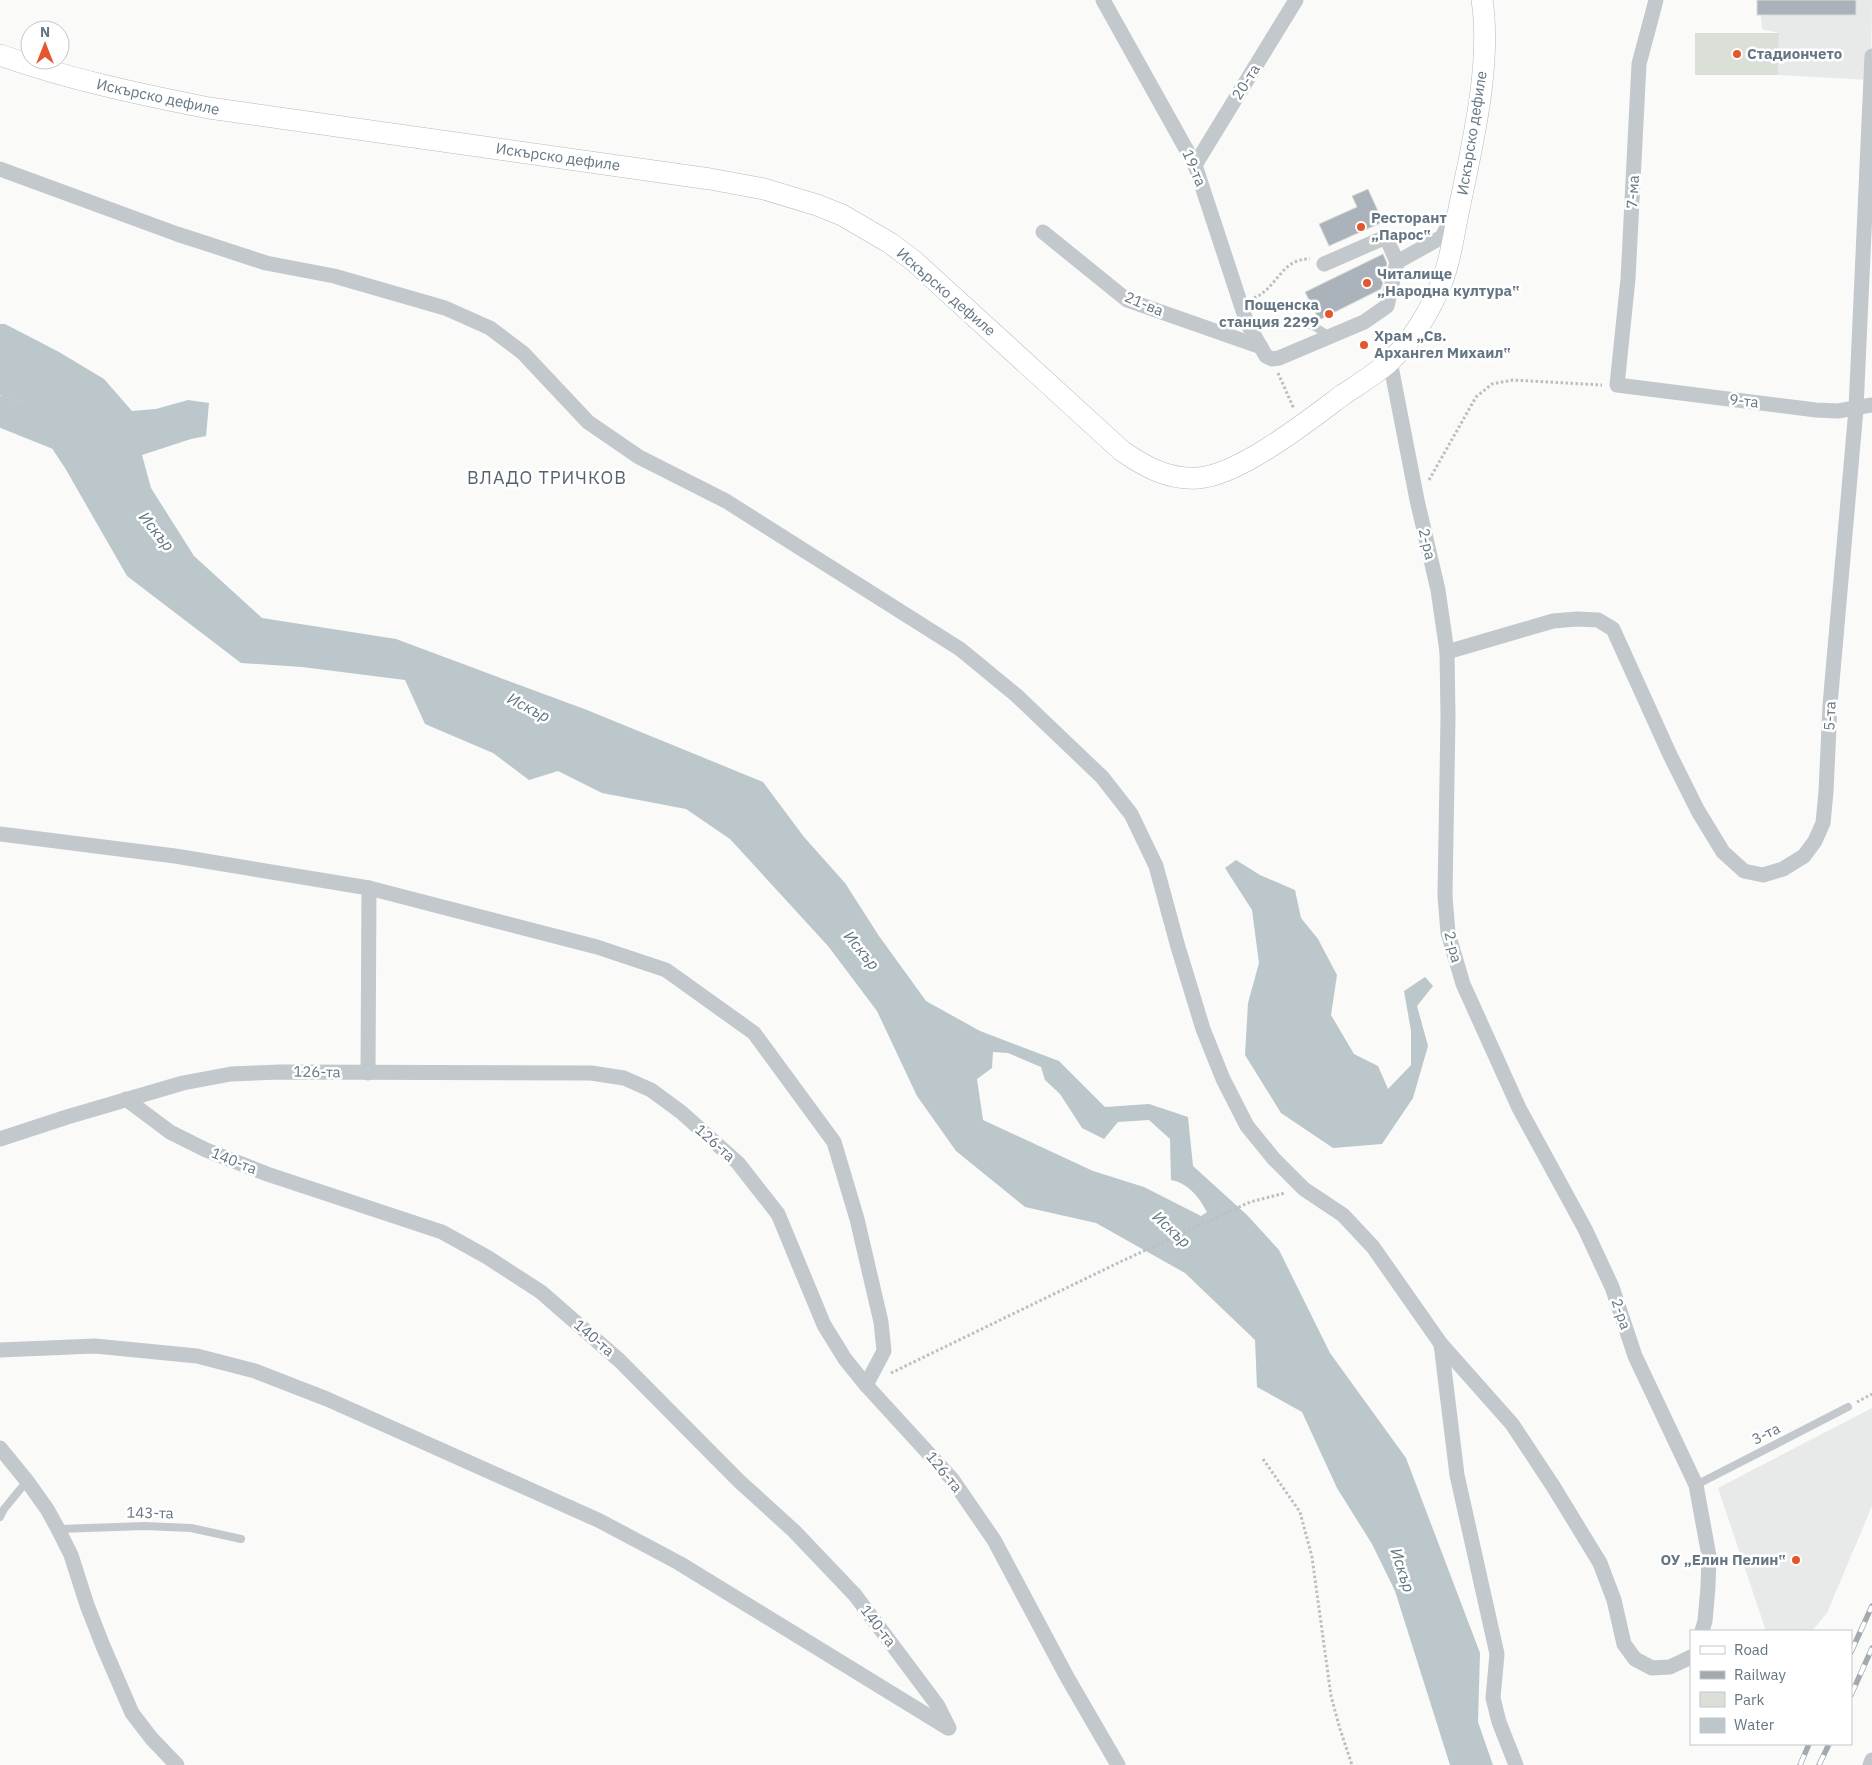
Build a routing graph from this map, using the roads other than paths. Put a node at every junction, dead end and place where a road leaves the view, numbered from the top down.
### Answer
1 (1103, 0) edge
2 (1296, 0) edge
3 (1482, 0) edge
4 (1656, 0) edge
5 (0, 55) edge
6 (1872, 56) edge
7 (1195, 165) junction
8 (0, 169) edge
9 (1461, 198) junction
10 (1043, 232) dead end
11 (1398, 262) junction
12 (1324, 264) road end
13 (1300, 321) dead end
14 (1330, 336) junction
15 (1261, 347) junction
16 (1390, 361) junction
17 (1616, 385) joint
18 (1872, 405) edge
19 (1856, 409) junction
20 (1447, 652) junction
21 (0, 834) edge
22 (369, 888) junction
23 (368, 1073) junction
24 (126, 1099) junction
25 (0, 1139) edge
26 (1441, 1344) junction
27 (0, 1350) edge
28 (866, 1385) junction
29 (1848, 1407) dead end
30 (0, 1448) edge
31 (27, 1482) junction
32 (1696, 1485) junction
33 (0, 1517) edge
34 (58, 1529) junction
35 (241, 1539) dead end
36 (1702, 1630) edge
37 (1690, 1657) edge
38 (1872, 1760) edge
39 (176, 1765) edge
40 (1118, 1765) edge
41 (1516, 1765) edge
42 (1870, 1765) edge

1 - 7 street, 19-та
2 - 7 street, 20-та
3 - 9 main road, Искърско дефиле
4 - 17 street, 7-ма
5 - 16 main road, Искърско дефиле
6 - 19 street, 5-та
7 - 15 street, 19-та
8 - 26 street
9 - 11 street
9 - 16 main road, Искърско дефиле
10 - 15 street, 21-ва
11 - 12 street
11 - 14 street
13 - 14 lane
14 - 15 street, 19-та
16 - 20 street, 2-ра
17 - 19 street, 9-та
18 - 19 street, 9-та
19 - 20 street, 5-та
20 - 32 street, 2-ра
21 - 22 street
22 - 23 street
22 - 28 street
23 - 24 street, 126-та
23 - 28 street, 126-та
24 - 25 street, 126-та
24 - 27 street, 140-та
26 - 37 street
26 - 41 street
28 - 40 street, 126-та
29 - 32 lane, 3-та
30 - 31 street
31 - 33 lane
31 - 34 street
32 - 36 street, 2-ра
34 - 35 lane, 143-та
34 - 39 street
38 - 42 street

